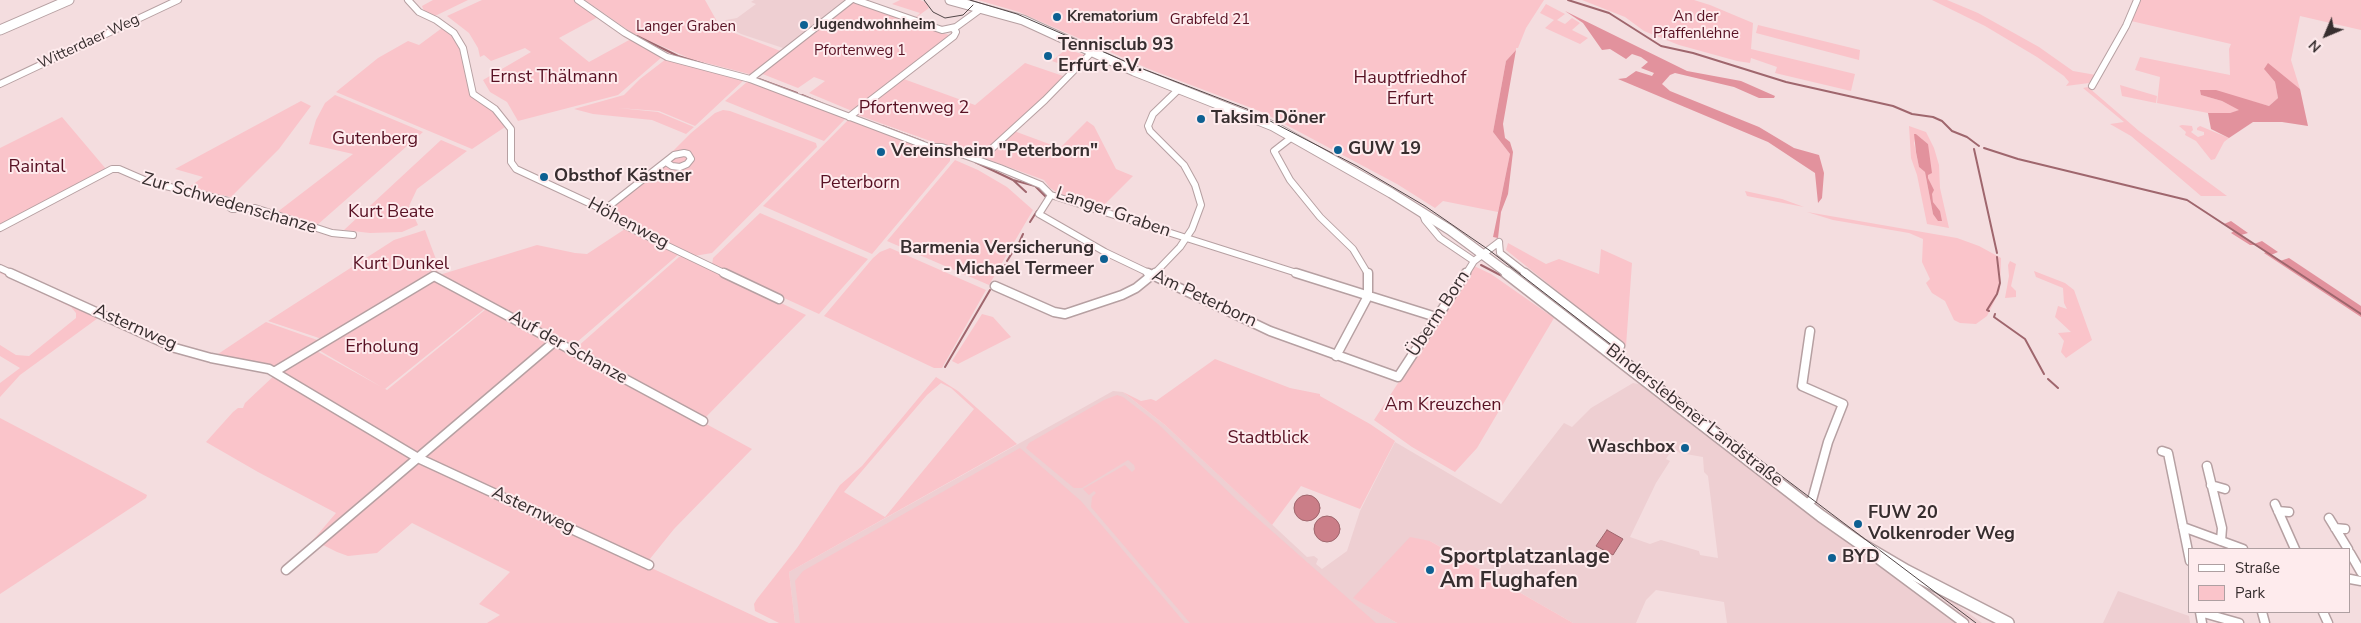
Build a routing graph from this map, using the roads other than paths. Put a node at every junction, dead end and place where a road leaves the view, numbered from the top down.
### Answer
1 (61, 0) edge
2 (69, 0) edge
3 (178, 0) edge
4 (408, 0) edge
5 (578, 0) edge
6 (851, 0) edge
7 (856, 0) edge
8 (950, 0) edge
9 (2137, 0) edge
10 (982, 8) junction
11 (0, 28) edge
12 (953, 28) junction
13 (1092, 52) junction
14 (750, 79) junction
15 (0, 84) edge
16 (2092, 86) dead end
17 (1179, 89) junction
18 (849, 117) junction
19 (1292, 137) junction
20 (961, 155) junction
21 (666, 162) dead end
22 (1051, 195) junction
23 (604, 210) junction
24 (0, 228) edge
25 (353, 235) dead end
26 (1186, 238) junction
27 (1478, 258) junction
28 (0, 268) edge
29 (1152, 275) junction
30 (994, 286) dead end
31 (1368, 296) junction
32 (779, 299) dead end
33 (1436, 317) junction
34 (1810, 331) dead end
35 (554, 342) junction
36 (1620, 346) dead end
37 (1336, 356) junction
38 (274, 372) junction
39 (1398, 377) joint
40 (702, 421) dead end
41 (2162, 451) dead end
42 (418, 458) junction
43 (2207, 466) dead end
44 (2211, 485) junction
45 (2225, 489) dead end
46 (1806, 504) junction
47 (2289, 512) dead end
48 (2329, 518) dead end
49 (2183, 527) junction
50 (2335, 528) junction
51 (2345, 529) dead end
52 (2221, 541) junction
53 (1861, 544) junction
54 (2240, 548) edge
55 (2295, 548) edge
56 (2347, 548) edge
57 (2188, 551) edge
58 (2351, 555) edge
59 (649, 565) dead end
60 (286, 570) dead end
61 (2361, 572) edge
62 (2204, 613) edge
63 (1964, 623) edge
64 (2008, 623) edge
65 (2239, 623) edge

1 - 11 highway
2 - 11 highway
3 - 15 street, Witterdaer Weg
4 - 23 street, Höhenweg
5 - 14 street, Langer Graben
6 - 14 street
7 - 12 street
8 - 10 main road, Binderslebener Landstraße
9 - 16 street
10 - 12 street
10 - 13 main road, Binderslebener Landstraße
12 - 18 street
13 - 17 main road, Binderslebener Landstraße
13 - 20 street
14 - 18 street, Langer Graben
17 - 19 main road, Binderslebener Landstraße
17 - 26 street
18 - 20 street, Langer Graben
19 - 27 main road, Binderslebener Landstraße
19 - 31 street
20 - 22 street, Langer Graben
21 - 23 street
22 - 26 street, Langer Graben
22 - 29 street, Am Peterborn
23 - 32 street, Höhenweg
24 - 25 street, Zur Schwedenschanze
26 - 29 street
26 - 31 street, Langer Graben
27 - 33 street, Überm Born
27 - 36 street
27 - 46 main road, Binderslebener Landstraße
28 - 38 street, Asternweg
29 - 30 street
29 - 37 street, Am Peterborn
31 - 33 street, Langer Graben
31 - 37 street
33 - 39 street, Überm Born
34 - 46 street
35 - 38 street, Auf der Schanze
35 - 40 street, Auf der Schanze
35 - 42 street
37 - 39 street, Am Peterborn
38 - 42 street, Asternweg
41 - 49 street
42 - 59 street, Asternweg
42 - 60 street
43 - 44 street
44 - 45 street
44 - 52 street
46 - 53 main road, Binderslebener Landstraße
47 - 55 street
48 - 50 street
49 - 52 street
49 - 57 street
50 - 51 street
50 - 56 street
52 - 54 street
53 - 63 street, Binderslebener Landstraße
53 - 64 main road
58 - 61 street
62 - 65 street

